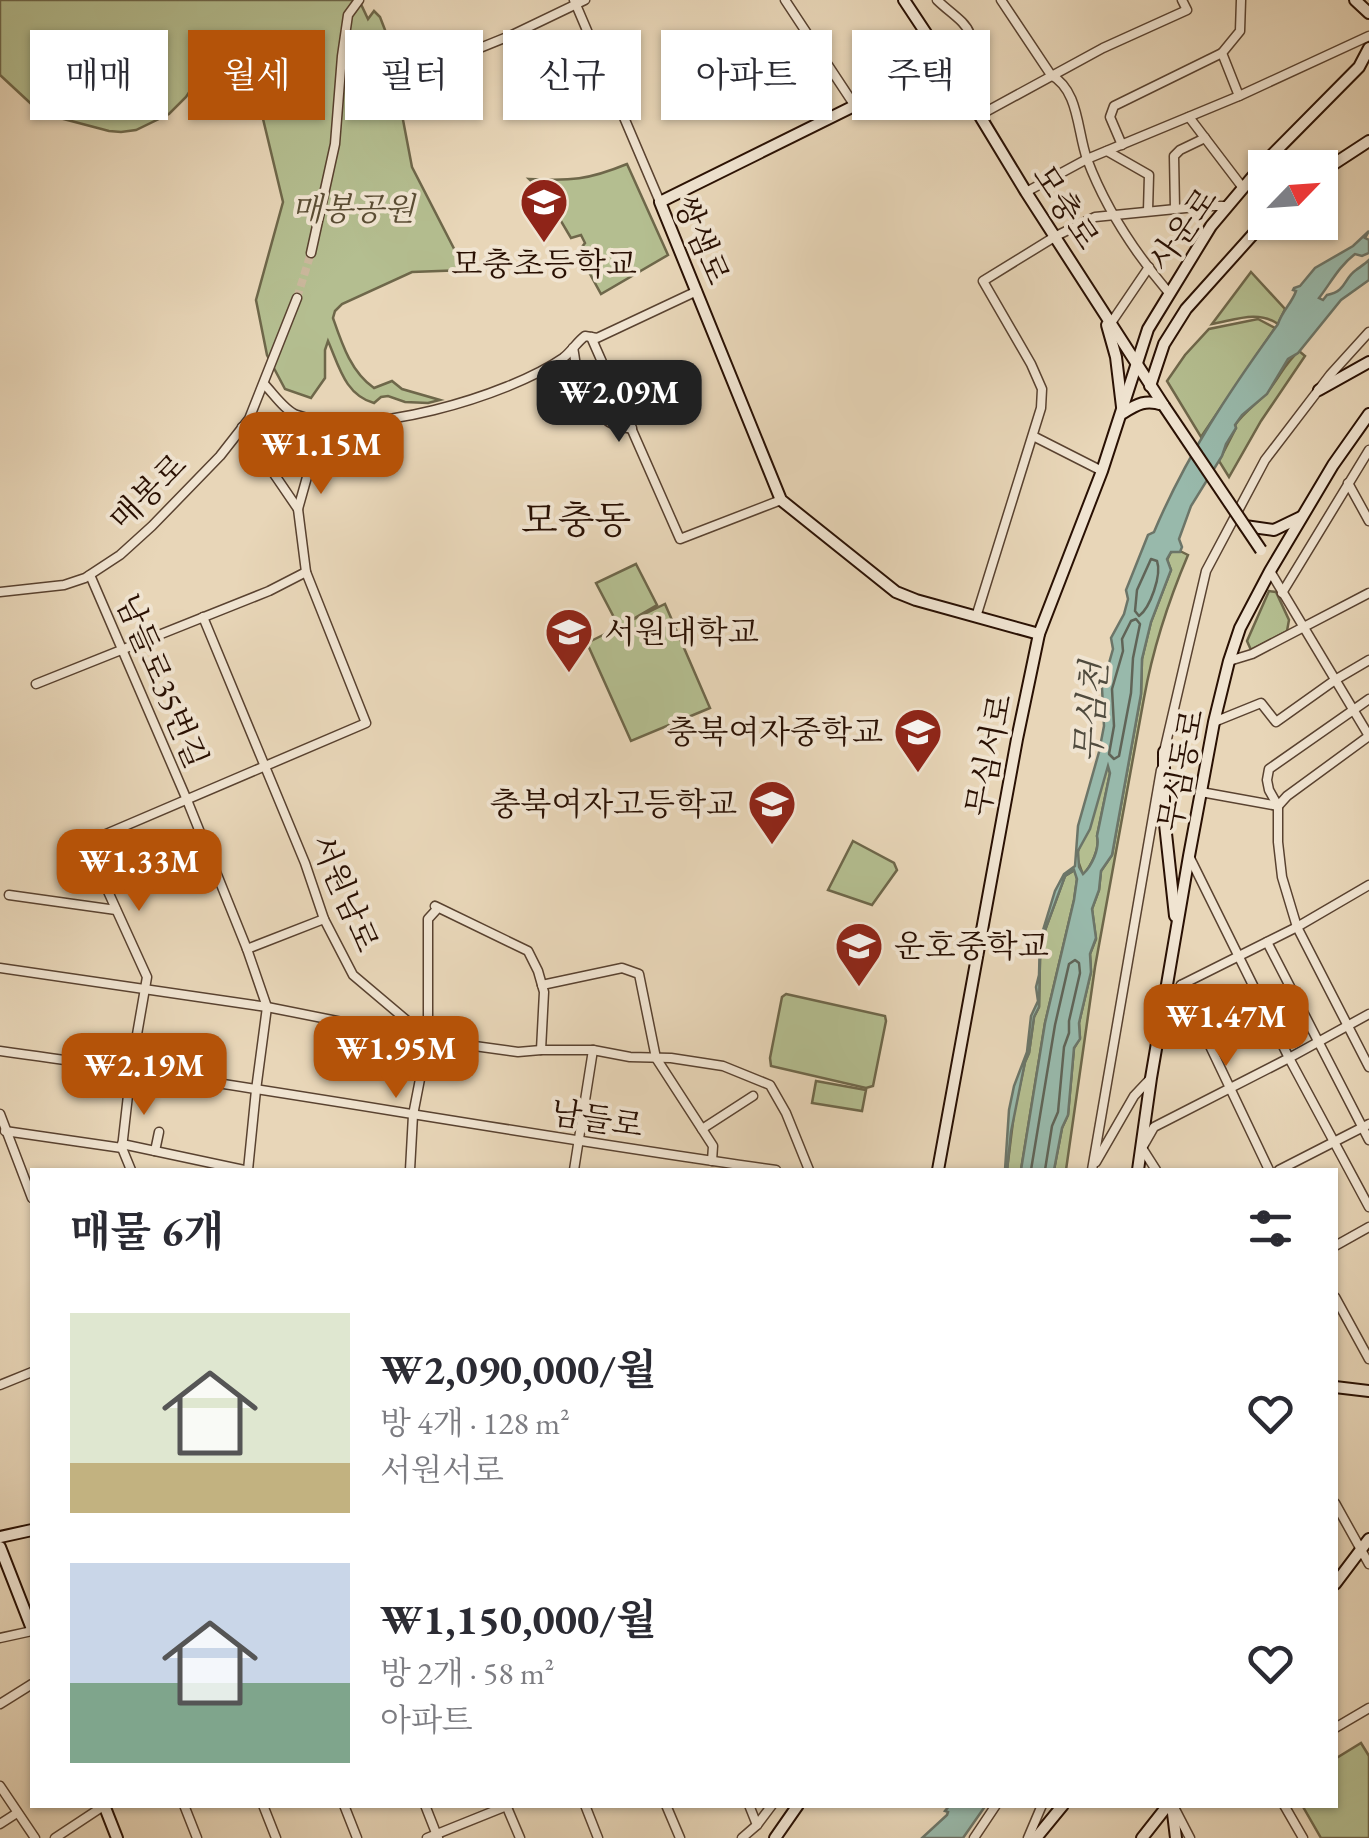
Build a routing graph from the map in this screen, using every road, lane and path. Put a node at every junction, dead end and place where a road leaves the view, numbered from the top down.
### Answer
1 (359, 0) edge
2 (785, 0) edge
3 (904, 0) edge
4 (936, 0) edge
5 (1001, 0) edge
6 (1182, 0) edge
7 (1240, 0) edge
8 (1354, 0) edge
9 (578, 2) edge
10 (1369, 13) edge
11 (924, 30) edge
12 (967, 30) edge
13 (1369, 36) edge
14 (483, 46) edge
15 (1369, 48) edge
16 (1222, 54) junction
17 (1051, 75) junction
18 (1239, 96) junction
19 (852, 101) edge
20 (852, 107) edge
21 (990, 109) edge
22 (1189, 117) junction
23 (983, 120) edge
24 (1205, 138) junction
25 (1369, 141) edge
26 (1122, 145) junction
27 (1107, 151) junction
28 (1088, 159) junction
29 (1338, 161) edge
30 (1243, 188) junction
31 (1026, 192) junction
32 (660, 202) junction
33 (1227, 206) junction
34 (1176, 208) junction
35 (1148, 211) junction
36 (1114, 215) junction
37 (1056, 236) junction
38 (1248, 240) edge
39 (311, 253) tunnel mouth
40 (1150, 267) junction
41 (697, 291) junction
42 (1169, 293) junction
43 (297, 298) tunnel mouth
44 (1100, 306) junction
45 (1111, 323) junction
46 (1369, 332) edge
47 (590, 337) junction
48 (573, 348) junction
49 (1137, 362) junction
50 (1369, 362) edge
51 (264, 384) junction
52 (1152, 388) junction
53 (1318, 390) junction
54 (1164, 406) junction
55 (1122, 413) junction
56 (1369, 414) edge
57 (323, 420) junction
58 (242, 427) junction
59 (632, 428) junction
60 (1032, 436) junction
61 (1369, 450) edge
62 (1102, 471) junction
63 (1348, 483) junction
64 (781, 500) junction
65 (298, 508) junction
66 (1302, 517) junction
67 (1369, 521) edge
68 (1245, 526) junction
69 (1270, 571) junction
70 (306, 572) junction
71 (90, 575) junction
72 (0, 592) edge
73 (1369, 593) edge
74 (1282, 594) junction
75 (203, 617) junction
76 (976, 617) junction
77 (1303, 626) junction
78 (1040, 634) junction
79 (122, 651) junction
80 (1369, 660) edge
81 (1229, 662) junction
82 (1336, 680) junction
83 (36, 684) dead end
84 (1369, 699) edge
85 (1354, 708) junction
86 (1214, 722) junction
87 (1369, 736) edge
88 (1164, 752) junction
89 (264, 766) junction
90 (1201, 792) junction
91 (186, 800) junction
92 (1278, 806) junction
93 (1189, 856) junction
94 (1369, 885) edge
95 (9, 896) dead end
96 (116, 910) junction
97 (324, 920) junction
98 (1298, 927) junction
99 (1176, 932) junction
100 (1267, 942) junction
101 (247, 949) junction
102 (1238, 957) junction
103 (0, 968) edge
104 (1168, 982) junction
105 (542, 985) junction
106 (1182, 985) junction
107 (146, 990) junction
108 (268, 1007) junction
109 (1369, 1014) edge
110 (1347, 1026) junction
111 (428, 1038) junction
112 (1318, 1042) junction
113 (540, 1050) junction
114 (593, 1050) junction
115 (0, 1051) edge
116 (656, 1058) junction
117 (1289, 1058) junction
118 (1369, 1067) edge
119 (131, 1069) junction
120 (1151, 1078) junction
121 (1229, 1088) junction
122 (256, 1090) junction
123 (753, 1096) dead end
124 (0, 1114) edge
125 (413, 1115) junction
126 (1365, 1126) edge
127 (702, 1129) junction
128 (6, 1131) junction
129 (159, 1132) dead end
130 (1369, 1140) edge
131 (1334, 1141) junction
132 (579, 1142) junction
133 (122, 1146) junction
134 (1142, 1148) junction
135 (156, 1151) junction
136 (715, 1164) edge
137 (130, 1168) edge
138 (237, 1168) edge
139 (246, 1168) edge
140 (410, 1168) edge
141 (574, 1168) edge
142 (756, 1168) edge
143 (808, 1168) edge
144 (938, 1168) edge
145 (1092, 1168) edge
146 (1093, 1168) edge
147 (1138, 1168) edge
148 (1155, 1168) edge
149 (1268, 1168) edge
150 (1284, 1168) edge
151 (30, 1193) edge
152 (1369, 1207) edge
153 (1369, 1228) edge
154 (1338, 1244) edge
155 (1338, 1302) edge
156 (1369, 1359) edge
157 (30, 1373) edge
158 (0, 1385) edge
159 (1338, 1388) edge
160 (1369, 1391) edge
161 (1338, 1508) edge
162 (30, 1530) edge
163 (0, 1537) edge
164 (1369, 1539) edge
165 (0, 1547) edge
166 (1361, 1550) junction
167 (1369, 1564) edge
168 (1338, 1580) edge
169 (30, 1625) edge
170 (30, 1630) edge
171 (0, 1638) edge
172 (30, 1685) edge
173 (0, 1704) edge
174 (1369, 1708) edge
175 (1338, 1726) edge
176 (0, 1786) edge
177 (100, 1808) edge
178 (106, 1808) edge
179 (185, 1808) edge
180 (265, 1808) edge
181 (345, 1808) edge
182 (426, 1808) edge
183 (500, 1808) edge
184 (508, 1808) edge
185 (586, 1808) edge
186 (667, 1808) edge
187 (750, 1808) edge
188 (770, 1808) edge
189 (796, 1808) edge
190 (994, 1808) edge
191 (1041, 1808) edge
192 (1061, 1808) edge
193 (1168, 1808) edge
194 (1169, 1808) edge
195 (1170, 1808) edge
196 (1286, 1808) edge
197 (18, 1813) junction
198 (0, 1824) edge
199 (758, 1826) junction
200 (434, 1837) edge
201 (35, 1838) edge
202 (55, 1838) edge
203 (117, 1838) edge
204 (197, 1838) edge
205 (276, 1838) edge
206 (357, 1838) edge
207 (520, 1838) edge
208 (598, 1838) edge
209 (680, 1838) edge
210 (742, 1838) edge
211 (774, 1838) edge
212 (974, 1838) edge
213 (1028, 1838) edge
214 (1036, 1838) edge
215 (1142, 1838) edge
216 (1176, 1838) edge
217 (1190, 1838) edge
218 (1303, 1838) edge

1 - 39 street
2 - 19 street
3 - 11 street, 모충로
4 - 12 street
5 - 17 street
6 - 17 street
7 - 16 street
8 - 10 street
9 - 14 street
9 - 32 street, 쌍샘로
13 - 18 street
15 - 30 street, 사운로
16 - 18 street
16 - 26 street
17 - 21 street
17 - 28 street
18 - 22 street
20 - 32 street
22 - 24 street
22 - 26 street
23 - 31 street, 모충로
24 - 30 street
24 - 34 street
25 - 29 street
26 - 27 street
27 - 28 street
27 - 35 street
28 - 31 street
28 - 36 street
30 - 33 street, 사운로
31 - 37 street, 모충로
32 - 41 street, 쌍샘로
33 - 34 street
33 - 42 street, 사운로
34 - 35 street
35 - 36 street
36 - 37 street
36 - 40 street
37 - 44 street, 모충로
37 - 60 street
38 - 52 street
40 - 42 street
40 - 45 street
41 - 47 street
41 - 64 street, 쌍샘로
42 - 49 street, 사운로
43 - 51 street, 매봉로
44 - 45 street, 모충로
44 - 55 street
45 - 49 street, 모충로
46 - 53 street
47 - 48 street
47 - 59 street
48 - 57 street
48 - 59 street
49 - 52 street, 모충로
49 - 55 street, 무심서로
50 - 53 street
51 - 57 street
51 - 58 street, 매봉로
52 - 54 street, 모충로
53 - 88 street
54 - 55 street
54 - 68 street, 모충로, bridge
55 - 62 street, 무심서로
56 - 66 street, 무심동로
57 - 65 street
58 - 65 street
58 - 71 street, 매봉로
59 - 64 street
60 - 62 street
60 - 76 street
61 - 63 street
62 - 78 street, 무심서로
63 - 67 street
63 - 74 street
64 - 76 street, 쌍샘로
65 - 70 street
66 - 68 street
66 - 69 street, 무심동로
68 - 69 street, 모충로, bridge
69 - 74 street
69 - 81 street, 무심동로
70 - 75 street
70 - 89 street
71 - 72 street, 매봉로
71 - 79 street, 남들로35번길
73 - 77 street
74 - 77 street
75 - 79 street
75 - 89 street, 서원남로
76 - 78 street, 쌍샘로
77 - 81 street
77 - 82 street
78 - 144 street, 무심서로
79 - 83 street
79 - 91 street, 남들로35번길
80 - 82 street
81 - 86 street, 무심동로
82 - 85 street
82 - 86 street
84 - 85 street
85 - 87 street
85 - 92 street
86 - 90 street, 무심동로
87 - 92 street
88 - 99 street
88 - 145 street
89 - 91 street
89 - 97 street, 서원남로
90 - 92 street
90 - 93 street, 무심동로
91 - 96 street
91 - 101 street, 남들로35번길
92 - 98 street
93 - 99 street, 무심동로
93 - 102 street
94 - 98 street
95 - 96 street
96 - 107 street
97 - 101 street
97 - 111 street, 서원남로
98 - 100 street
98 - 110 street
99 - 104 street, 무심동로
100 - 102 street
100 - 112 street
101 - 108 street, 남들로35번길
102 - 106 street
102 - 117 street
103 - 107 street
104 - 106 street
104 - 120 street, 무심동로
105 - 111 street
105 - 113 street
105 - 116 street
106 - 121 street
107 - 108 street
107 - 119 street
108 - 111 street
108 - 122 street, 남들로35번길
109 - 110 street
110 - 112 street
110 - 118 street
111 - 113 street
111 - 125 street
112 - 117 street
112 - 126 street
113 - 114 street
114 - 116 street
114 - 132 street
115 - 119 street, 남들로
116 - 127 street, 남들로
116 - 143 street
117 - 121 street
117 - 131 street
119 - 122 street, 남들로
119 - 133 street
120 - 134 street, 무심동로
120 - 146 street
121 - 134 street
121 - 149 street
122 - 125 street, 남들로
122 - 139 street, 남들로35번길
123 - 127 street
124 - 128 street
125 - 132 street, 남들로
125 - 140 street
126 - 130 street
126 - 131 street
127 - 136 street, 남들로
128 - 133 street
128 - 151 street
129 - 135 street
131 - 150 street
131 - 152 street
132 - 136 street, 남들로
132 - 141 street
133 - 135 street
133 - 137 street
134 - 147 street, 무심동로
134 - 148 street
135 - 138 street
136 - 142 street, 남들로
153 - 154 street
155 - 156 street
157 - 158 street
159 - 160 street
161 - 166 street
162 - 163 street
164 - 166 street
165 - 169 street
166 - 167 street
166 - 168 street
170 - 171 street
172 - 173 street
174 - 175 street
176 - 197 street
177 - 202 street
178 - 203 street
179 - 204 street
180 - 205 street
181 - 206 street
182 - 200 street
183 - 200 street
184 - 207 street
185 - 208 street
186 - 209 street
187 - 199 street
188 - 199 street
189 - 211 street
190 - 212 street
191 - 213 street
192 - 214 street
193 - 215 street
194 - 216 street
195 - 217 street
196 - 218 street
197 - 198 street
197 - 201 street
199 - 210 street

